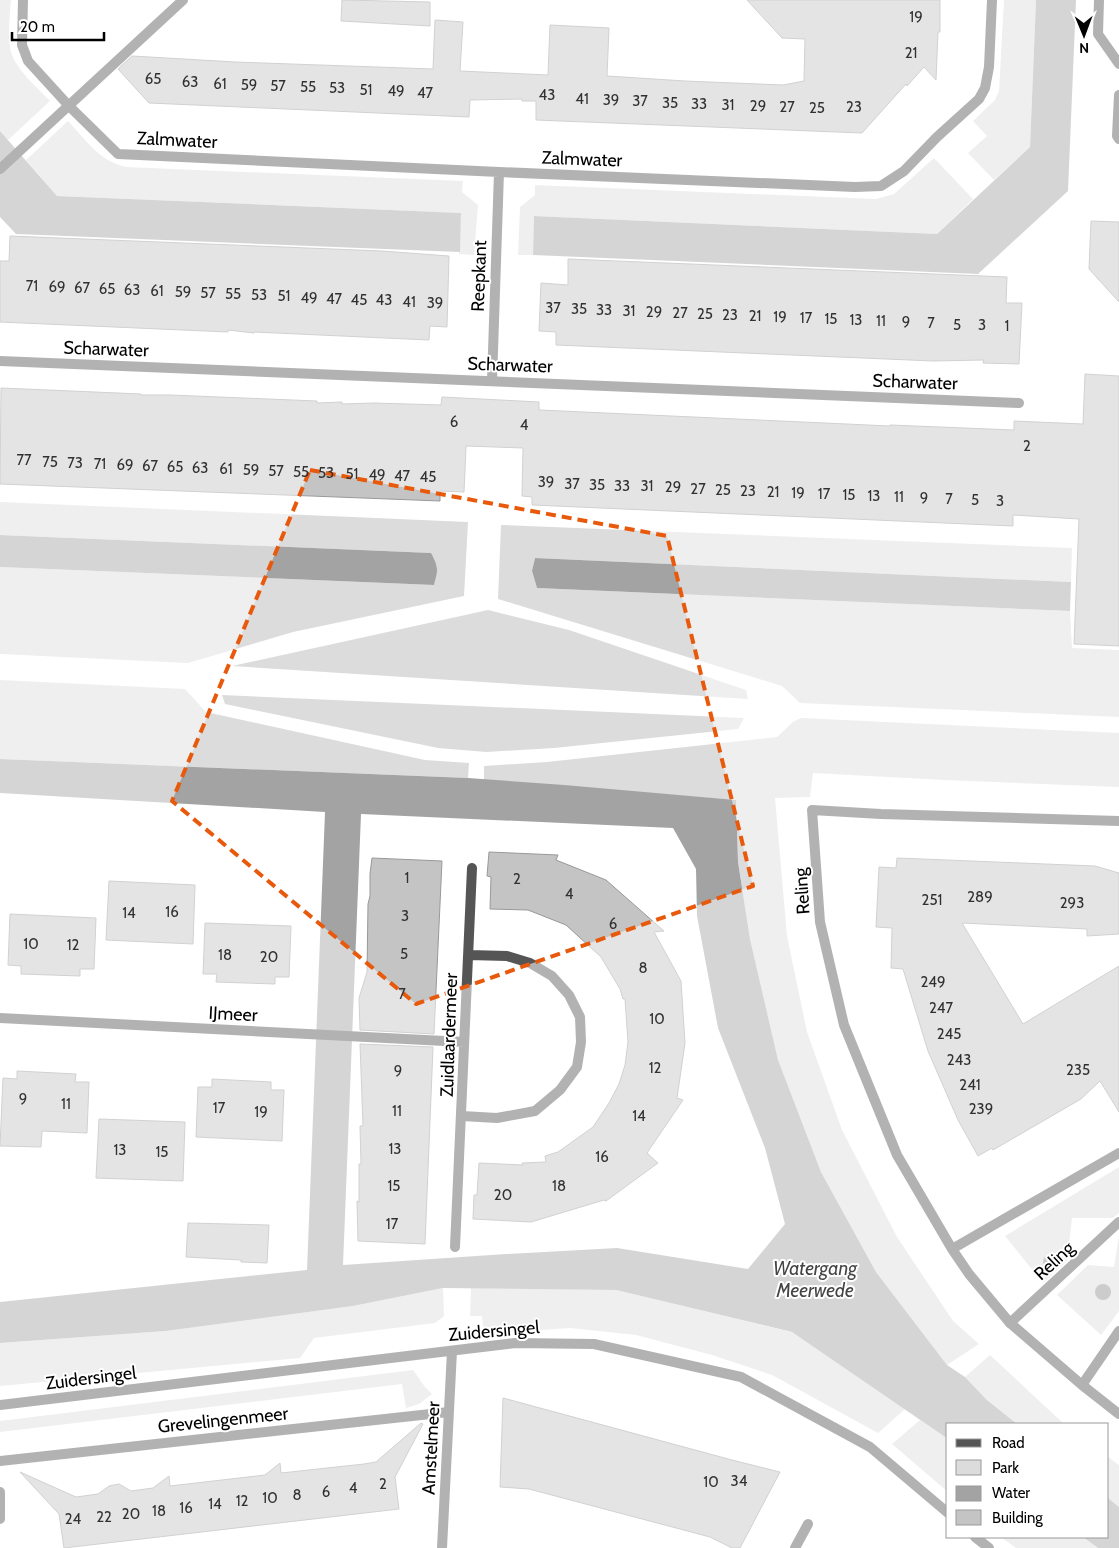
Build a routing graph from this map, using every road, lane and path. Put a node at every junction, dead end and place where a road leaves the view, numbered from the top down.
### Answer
1 (23, 0) edge
2 (183, 0) edge
3 (992, 0) edge
4 (1099, 0) edge
5 (1119, 64) edge
6 (1119, 95) edge
7 (69, 106) junction
8 (1119, 139) edge
9 (0, 169) edge
10 (499, 172) junction
11 (0, 361) edge
12 (492, 381) junction
13 (1019, 403) dead end
14 (1119, 821) edge
15 (472, 868) dead end
16 (469, 955) junction
17 (0, 1018) edge
18 (464, 1042) junction
19 (462, 1116) junction
20 (1119, 1153) edge
21 (1119, 1222) edge
22 (455, 1247) dead end
23 (952, 1249) junction
24 (1010, 1323) junction
25 (1119, 1331) edge
26 (452, 1350) junction
27 (1082, 1385) junction
28 (0, 1405) edge
29 (449, 1412) junction
30 (1119, 1414) edge
31 (0, 1461) edge
32 (0, 1492) edge
33 (946, 1511) edge
34 (0, 1519) edge
35 (808, 1524) dead end
36 (977, 1538) edge
37 (442, 1548) edge
38 (795, 1548) edge
39 (989, 1548) edge

1 - 7 street, Zalmwater
2 - 7 street
3 - 10 street, Zalmwater
4 - 5 street
6 - 8 street
7 - 9 street
7 - 10 street, Zalmwater
10 - 12 street, Reepkant
11 - 12 street, Scharwater
12 - 13 street, Scharwater
14 - 23 street, Reling
15 - 16 street, Zuidlaardermeer
16 - 18 street, Zuidlaardermeer
16 - 19 street, Zuidlaardermeer
17 - 18 street, IJmeer
18 - 19 street, Zuidlaardermeer
19 - 22 street, Zuidlaardermeer
20 - 23 street
21 - 24 street, Reling
23 - 24 street, Reling
24 - 27 street, Reling
25 - 27 street
26 - 28 street, Zuidersingel
26 - 29 street, Amstelmeer
26 - 33 street, Zuidersingel
27 - 30 street, Reling
29 - 31 street, Grevelingenmeer
29 - 37 street, Amstelmeer
32 - 34 street
35 - 38 street
36 - 39 street

